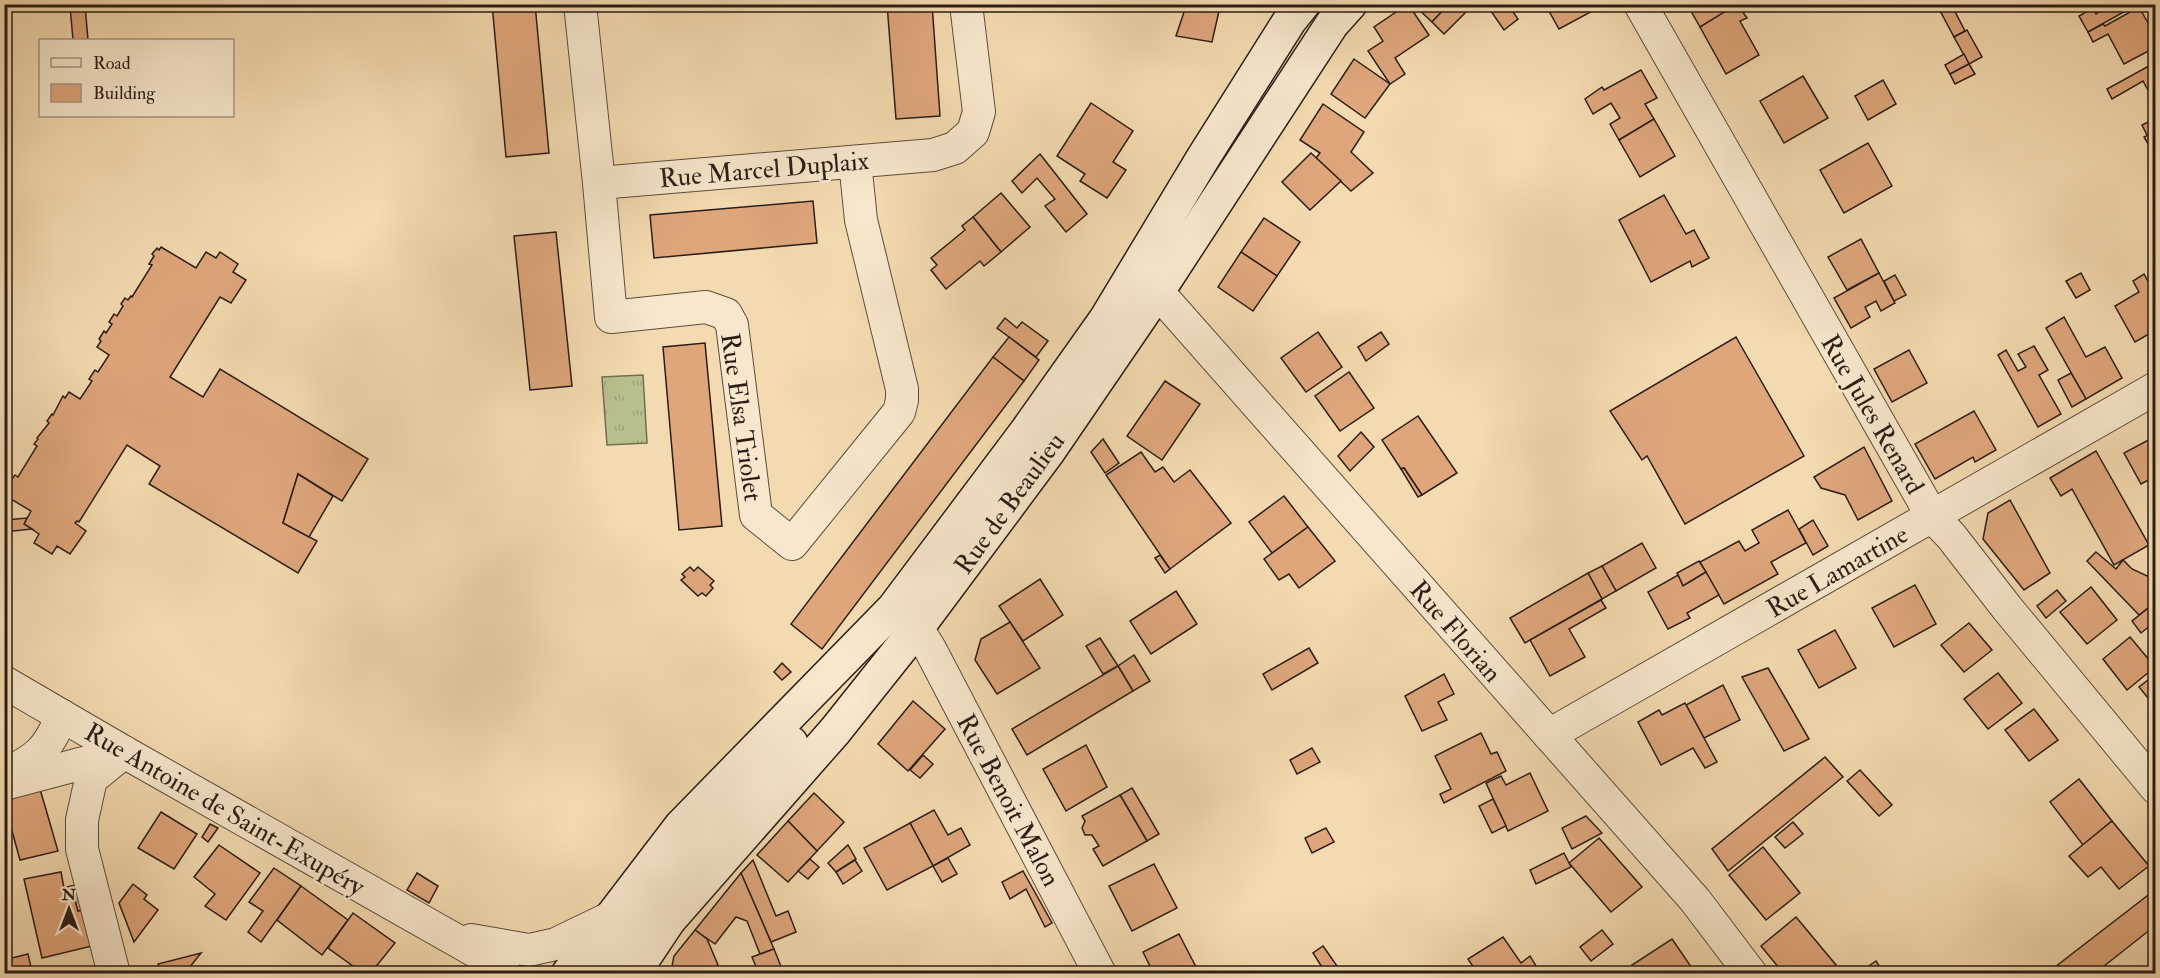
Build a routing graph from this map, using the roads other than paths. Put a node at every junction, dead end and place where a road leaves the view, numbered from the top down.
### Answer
1 (580, 4) edge
2 (966, 4) edge
3 (1303, 4) edge
4 (1350, 4) edge
5 (1640, 4) edge
6 (855, 162) junction
7 (598, 183) junction
8 (1147, 279) junction
9 (2156, 388) edge
10 (1932, 516) junction
11 (896, 622) junction
12 (4, 682) edge
13 (62, 716) junction
14 (1549, 735) junction
15 (124, 752) junction
16 (4, 775) edge
17 (4, 784) edge
18 (2156, 788) edge
19 (612, 917) junction
20 (669, 920) junction
21 (447, 936) junction
22 (114, 974) edge
23 (464, 974) edge
24 (474, 974) edge
25 (506, 974) edge
26 (568, 974) edge
27 (605, 974) edge
28 (633, 974) edge
29 (652, 974) edge
30 (1100, 974) edge
31 (1751, 974) edge

1 - 7 street
2 - 6 street, Rue Marcel Duplaix
3 - 8 main road, Rue de Beaulieu
4 - 8 main road, Rue de Beaulieu
5 - 10 street, Rue Jules Renard
6 - 7 street, Rue Marcel Duplaix
6 - 7 street, Rue Elsa Triolet
8 - 11 main road, Rue de Beaulieu
8 - 14 street, Rue Florian
9 - 10 street, Rue Lamartine
10 - 14 street, Rue Lamartine
10 - 18 street, Rue Jules Renard
11 - 19 main road, Rue de Beaulieu
11 - 20 main road, Rue de Beaulieu
11 - 27 main road
11 - 30 street, Rue Benoit Malon
12 - 13 street, Rue Antoine de Saint-Exupéry
13 - 15 street, Rue Antoine de Saint-Exupéry
13 - 16 street
14 - 31 street, Rue Florian
15 - 17 street
15 - 21 street, Rue Antoine de Saint-Exupéry
15 - 22 street
19 - 21 street, Rue de Beaulieu
19 - 26 main road, Rue de Beaulieu
20 - 28 main road, Rue de Beaulieu
20 - 29 street
21 - 23 street
21 - 24 street, Rue Antoine de Saint-Exupéry
21 - 25 street, Rue Antoine de Saint-Exupéry

